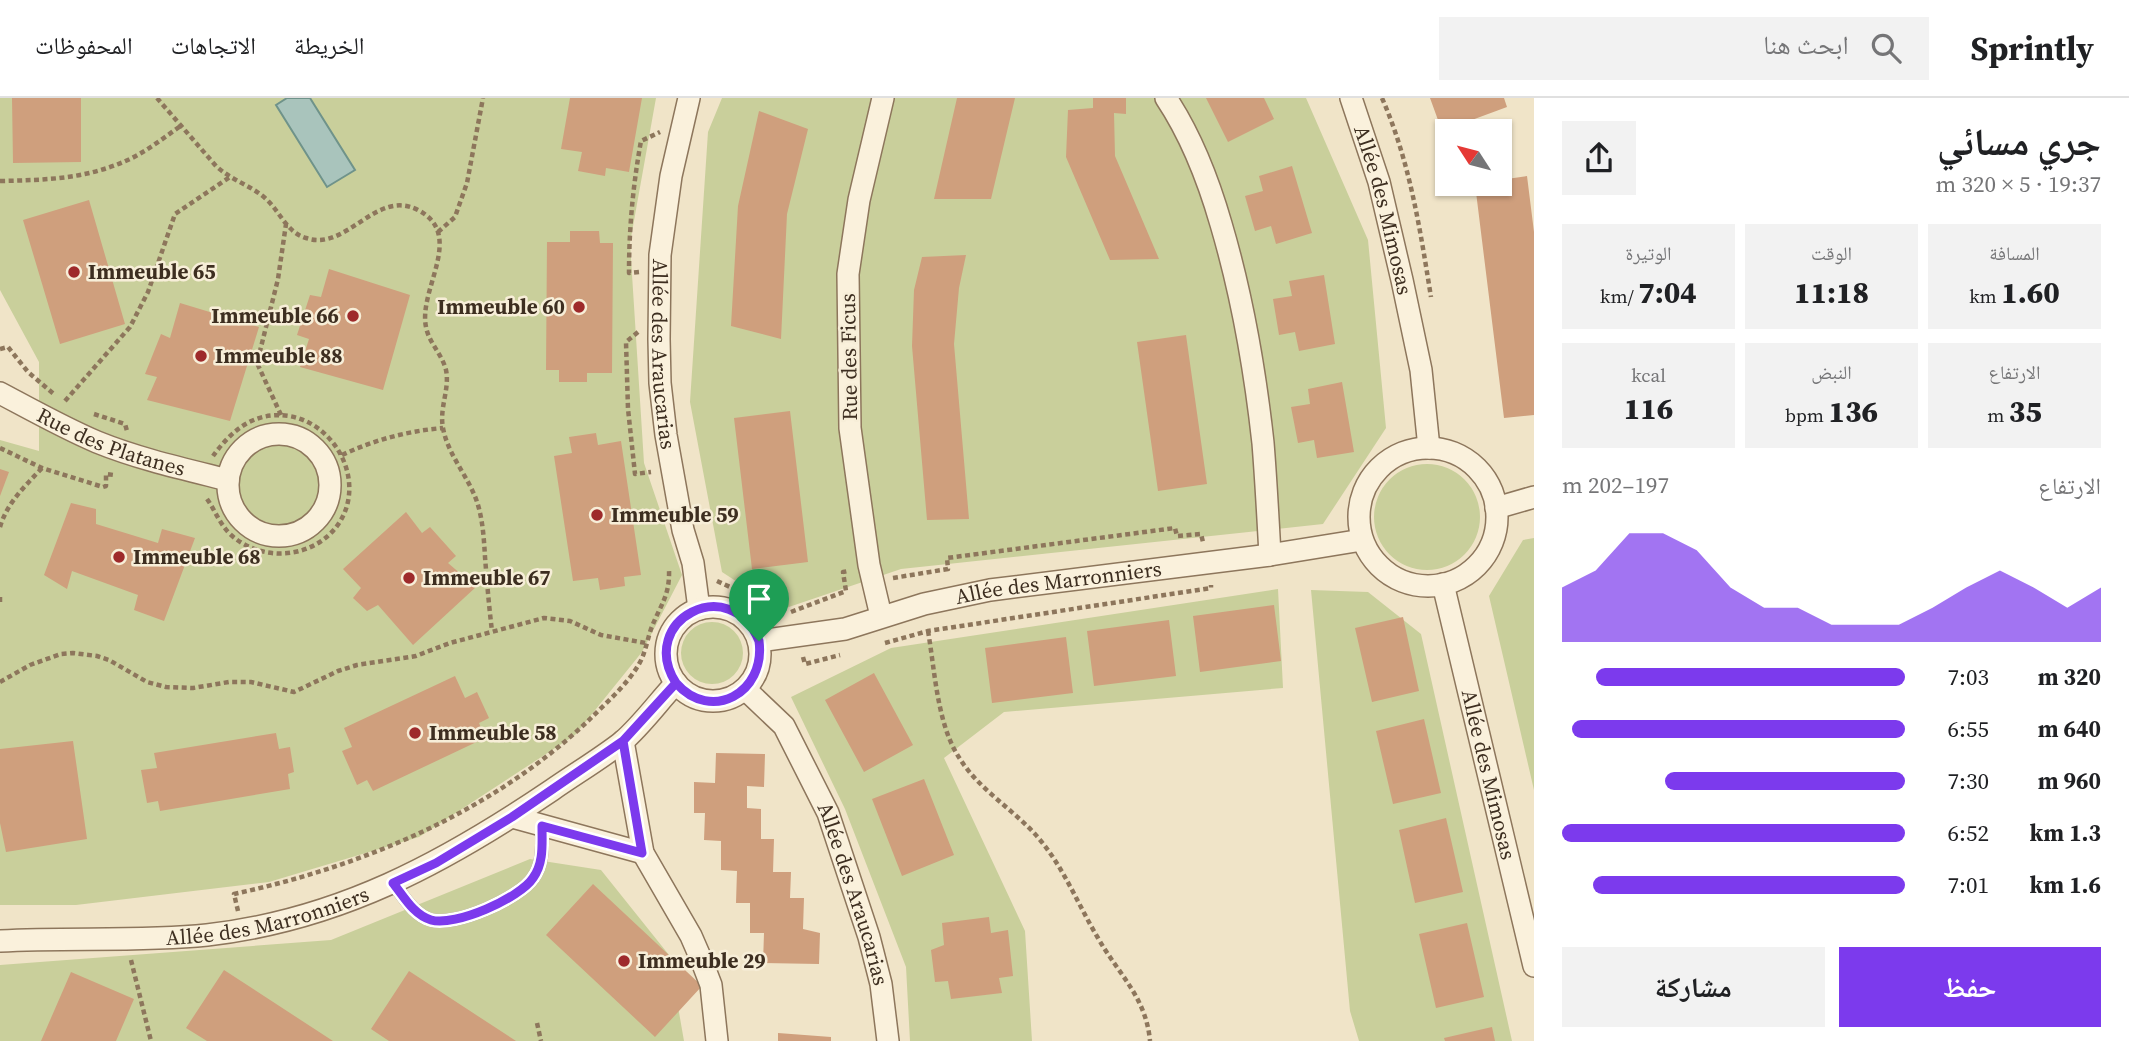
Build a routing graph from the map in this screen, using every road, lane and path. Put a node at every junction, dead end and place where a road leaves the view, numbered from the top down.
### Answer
1 (157, 98) edge
2 (483, 98) edge
3 (689, 98) edge
4 (883, 98) edge
5 (1166, 98) edge
6 (1351, 98) edge
7 (182, 125) junction
8 (230, 177) junction
9 (0, 181) edge
10 (286, 224) junction
11 (438, 232) junction
12 (0, 393) edge
13 (65, 401) dead end
14 (281, 415) dead end
15 (443, 428) junction
16 (1429, 448) junction
17 (342, 455) dead end
18 (42, 468) dead end
19 (228, 480) junction
20 (1534, 497) edge
21 (1496, 509) junction
22 (0, 527) edge
23 (1362, 540) junction
24 (1270, 555) junction
25 (1443, 584) junction
26 (0, 597) edge
27 (0, 605) edge
28 (699, 609) junction
29 (881, 616) junction
30 (492, 631) junction
31 (928, 631) dead end
32 (759, 641) junction
33 (646, 643) dead end
34 (1, 679) edge
35 (676, 683) junction
36 (744, 689) junction
37 (623, 741) junction
38 (512, 817) junction
39 (542, 826) junction
40 (642, 853) junction
41 (393, 883) junction
42 (125, 938) junction
43 (0, 941) edge
44 (1534, 966) edge
45 (537, 1023) dead end
46 (151, 1041) edge
47 (541, 1041) edge
48 (717, 1041) edge
49 (888, 1041) edge
50 (1150, 1041) edge

1 - 7 path
2 - 11 path
3 - 28 street, Allée des Araucarias
4 - 29 street, Rue des Ficus
5 - 24 street
6 - 16 street, Allée des Mimosas
7 - 8 path
7 - 9 path
8 - 10 path
8 - 13 path
10 - 11 path
10 - 14 path
11 - 15 path
12 - 19 street, Rue des Platanes
15 - 17 path
15 - 30 path
16 - 21 street
16 - 23 street
18 - 22 path
19 - 19 street
20 - 21 street
21 - 25 street
23 - 24 street, Allée des Marronniers
23 - 25 street
24 - 29 street, Allée des Marronniers
25 - 44 street, Allée des Mimosas
26 - 27 path
28 - 32 street
28 - 35 street
29 - 32 street, Allée des Marronniers
30 - 33 path
30 - 34 path
31 - 50 path
32 - 36 street
35 - 36 street
35 - 37 street, Allée des Marronniers
36 - 49 street, Allée des Araucarias
37 - 38 street, Allée des Marronniers
37 - 40 street
38 - 39 street
38 - 41 street, Allée des Marronniers
39 - 40 street
39 - 41 lane
40 - 48 street
41 - 42 street, Allée des Marronniers
42 - 43 street, Allée des Marronniers
42 - 46 path
45 - 47 path

